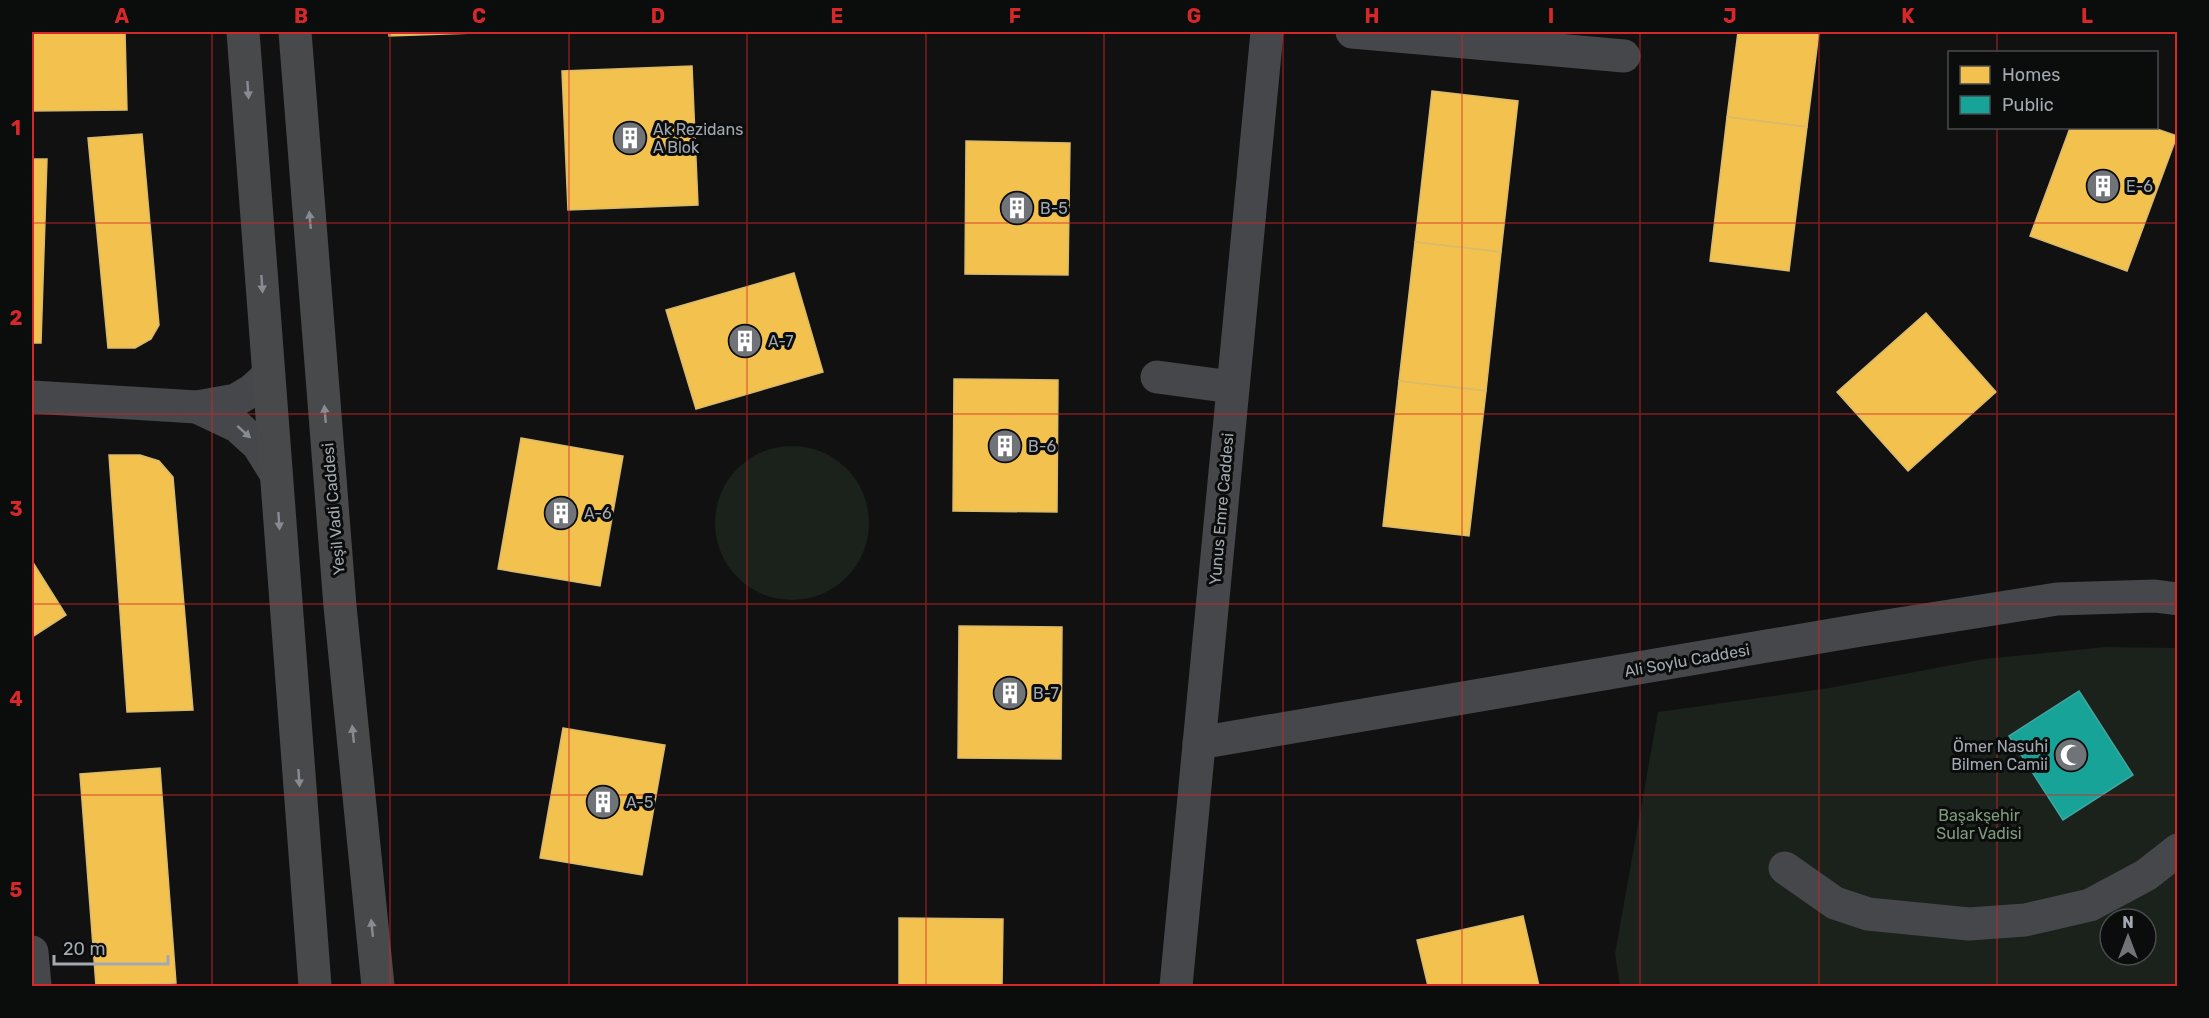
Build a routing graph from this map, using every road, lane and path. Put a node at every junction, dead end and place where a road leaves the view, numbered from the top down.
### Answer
1 (243, 32) edge
2 (295, 32) edge
3 (1267, 32) edge
4 (1352, 32) edge
5 (1624, 56) dead end
6 (268, 376) junction
7 (1157, 377) dead end
8 (1232, 387) junction
9 (32, 397) edge
10 (197, 406) junction
11 (276, 474) junction
12 (2178, 598) edge
13 (1199, 743) junction
14 (2178, 850) edge
15 (1785, 868) dead end
16 (32, 952) edge
17 (35, 987) edge
18 (315, 987) edge
19 (378, 987) edge
20 (1176, 987) edge

1 -> 6 main road
19 -> 2 main road, Yeşil Vadi Caddesi
3 - 8 street, Yunus Emre Caddesi
4 - 5 street
6 - 10 street
6 - 11 main road
7 - 8 street
8 - 13 street, Yunus Emre Caddesi
9 - 10 street
10 -> 11 street
11 -> 18 main road
12 - 13 street, Ali Soylu Caddesi
13 - 20 street, Yunus Emre Caddesi
14 - 15 street
16 - 17 street

